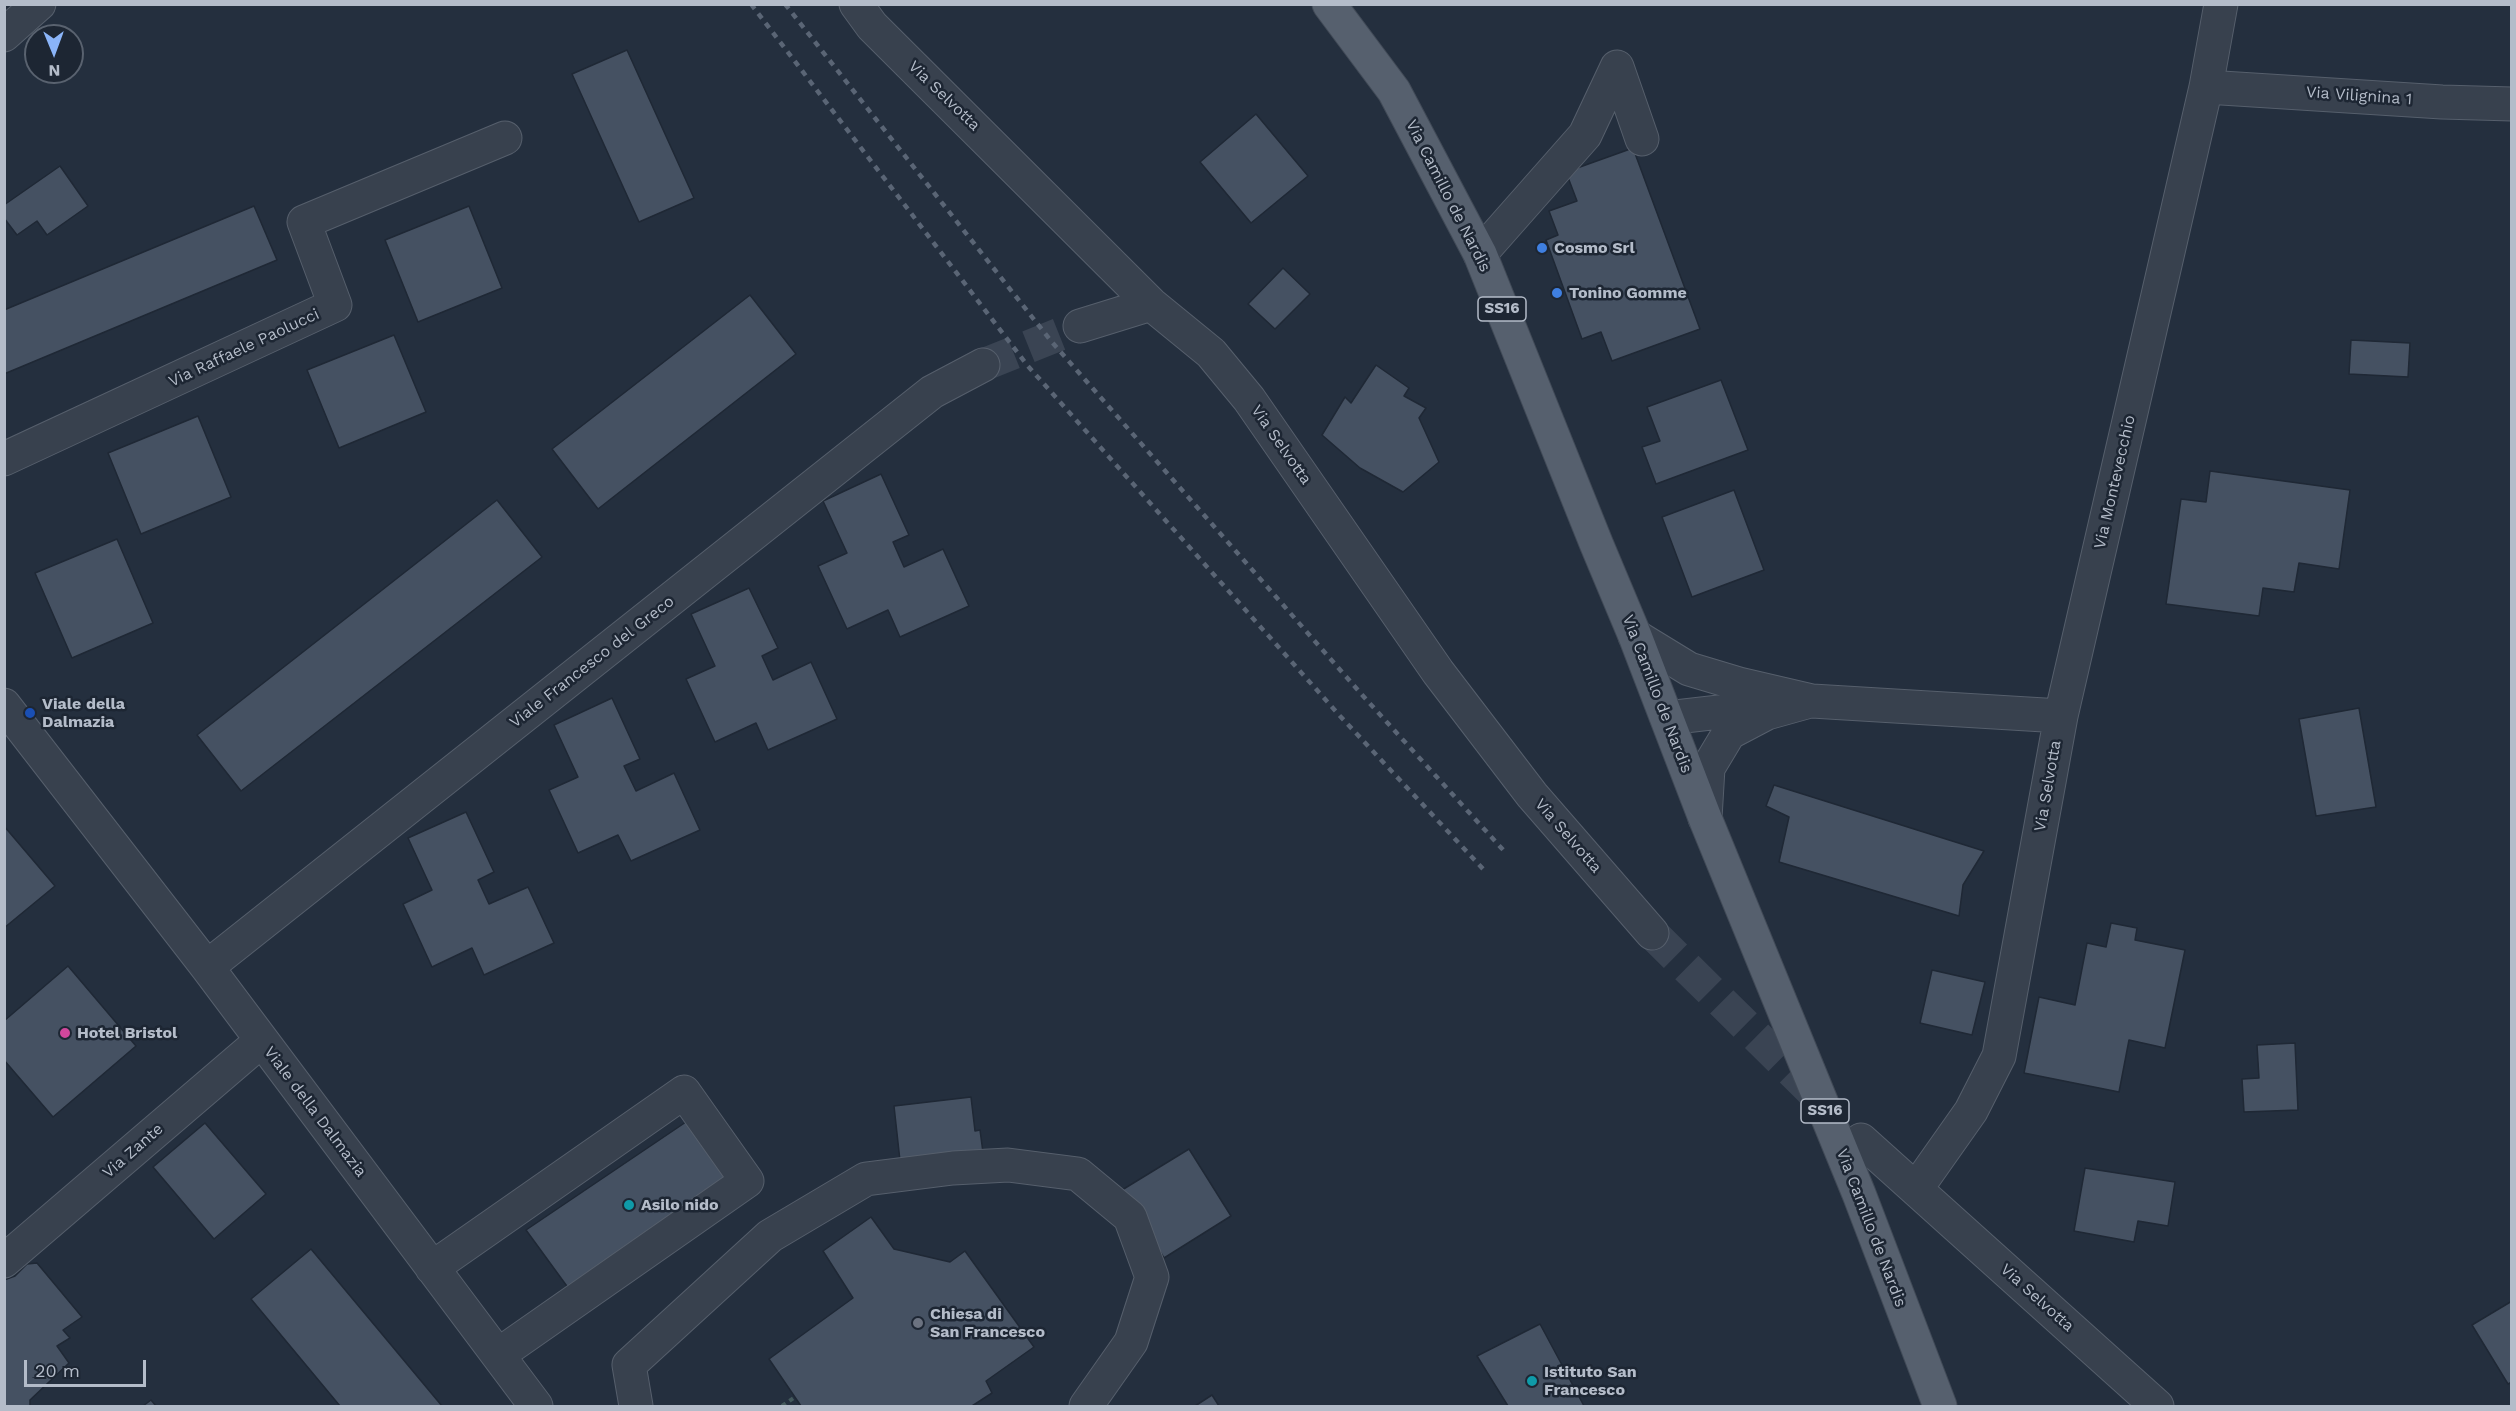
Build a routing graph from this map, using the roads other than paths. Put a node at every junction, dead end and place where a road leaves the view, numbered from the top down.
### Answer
1 (39, 4) edge
2 (856, 4) edge
3 (1329, 4) edge
4 (2221, 4) edge
5 (4, 35) edge
6 (2206, 87) junction
7 (2511, 104) edge
8 (505, 138) dead end
9 (1642, 139) dead end
10 (1480, 254) junction
11 (1151, 304) junction
12 (1080, 326) tunnel mouth
13 (983, 365) tunnel mouth
14 (4, 459) edge
15 (1635, 636) junction
16 (1812, 701) junction
17 (4, 705) edge
18 (2061, 716) junction
19 (1667, 718) junction
20 (1705, 818) junction
21 (1652, 933) tunnel mouth
22 (207, 967) junction
23 (261, 1041) junction
24 (1862, 1140) dead end
25 (1916, 1189) junction
26 (4, 1261) edge
27 (432, 1268) junction
28 (498, 1355) junction
29 (536, 1407) edge
30 (636, 1407) edge
31 (1086, 1407) edge
32 (1940, 1407) edge
33 (2157, 1407) edge

1 - 5 street
2 - 11 street, Via Selvotta
3 - 10 main road, Via Camillo de Nardis / SS16
4 - 6 street, Via Montevecchio
6 - 7 street, Via Vilignina 1
6 - 18 street, Via Montevecchio
8 - 14 street, Via Raffaele Paolucci
9 - 10 street
10 - 15 main road, Via Camillo de Nardis / SS16
11 - 12 street
11 - 21 street, Via Selvotta
13 - 22 street, Viale Francesco del Greco
15 - 16 street
15 - 19 main road, Via Camillo de Nardis / SS16
16 - 18 street
16 - 19 street
16 - 20 street
17 - 22 street, Viale della Dalmazia
18 - 25 street, Via Selvotta
19 - 20 main road, Via Camillo de Nardis / SS16
20 - 32 main road, Via Camillo de Nardis / SS16
22 - 23 street, Viale della Dalmazia
23 - 26 street, Via Zante
23 - 27 street, Viale della Dalmazia
24 - 25 street, Via Selvotta
25 - 33 street, Via Selvotta
27 - 28 street, Viale della Dalmazia
27 - 28 street
28 - 29 street, Viale della Dalmazia
30 - 31 street

